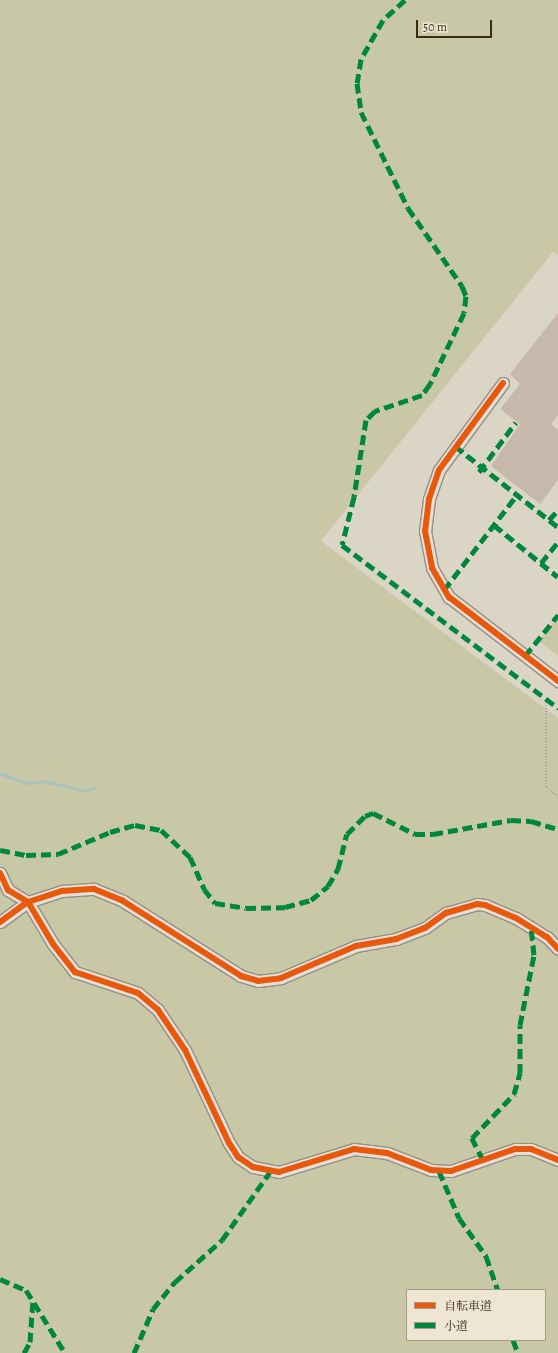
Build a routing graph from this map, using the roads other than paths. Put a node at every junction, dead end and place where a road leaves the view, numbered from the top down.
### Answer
1 (502, 383) dead end
2 (558, 681) edge
3 (0, 873) edge
4 (28, 902) junction
5 (0, 922) edge
6 (558, 949) edge
7 (558, 1160) edge

1 - 2 street
3 - 4 street
4 - 5 street
4 - 6 street
4 - 7 street

